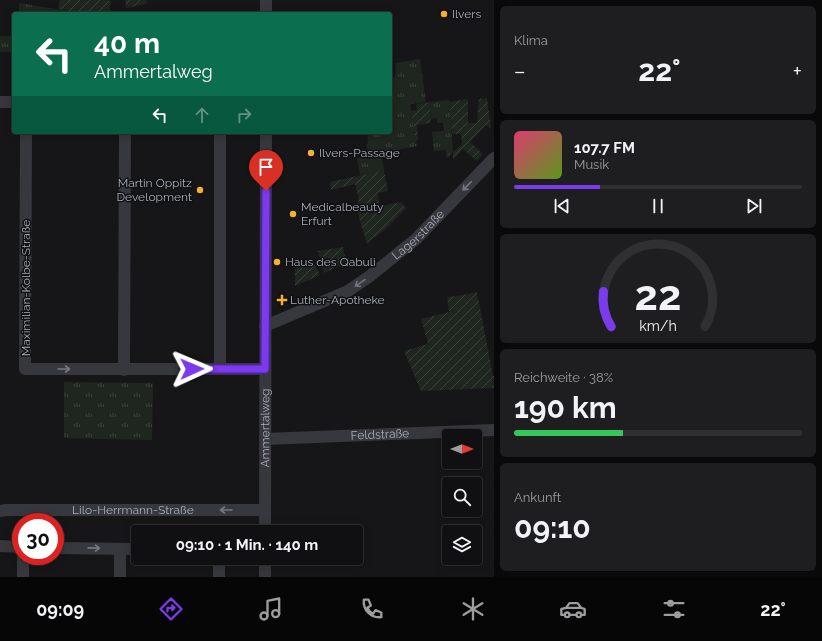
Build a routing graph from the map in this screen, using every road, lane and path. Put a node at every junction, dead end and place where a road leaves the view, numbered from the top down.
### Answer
1 (266, 0) edge
2 (266, 12) edge
3 (0, 102) edge
4 (12, 102) edge
5 (26, 134) edge
6 (125, 134) edge
7 (220, 134) edge
8 (266, 134) edge
9 (494, 158) edge
10 (265, 326) junction
11 (220, 369) junction
12 (265, 369) junction
13 (124, 370) junction
14 (494, 430) edge
15 (265, 439) junction
16 (265, 510) junction
17 (0, 511) edge
18 (265, 525) edge
19 (0, 546) edge
20 (12, 547) edge
21 (64, 548) edge
22 (120, 548) junction
23 (131, 549) edge
24 (23, 565) edge
25 (219, 565) edge
26 (265, 565) edge
27 (23, 577) edge
28 (120, 577) edge
29 (219, 577) edge
30 (265, 577) edge

1 - 2 street
3 - 4 street
5 -> 13 street, Maximilian-Kolbe-Straße
6 - 13 street
7 - 11 street
8 - 10 street, Ammertalweg
9 -> 10 street, Lagerstraße
10 - 12 street, Ammertalweg
11 - 12 street, Maximilian-Kolbe-Straße
11 - 13 street, Maximilian-Kolbe-Straße
12 - 15 street, Ammertalweg
14 - 15 street, Feldstraße
15 - 16 street, Ammertalweg
16 -> 17 street, Lilo-Herrmann-Straße
16 - 18 street, Ammertalweg
19 - 20 street
21 -> 22 street
22 - 23 street
22 - 28 street
24 - 27 street
25 - 29 street
26 - 30 street

